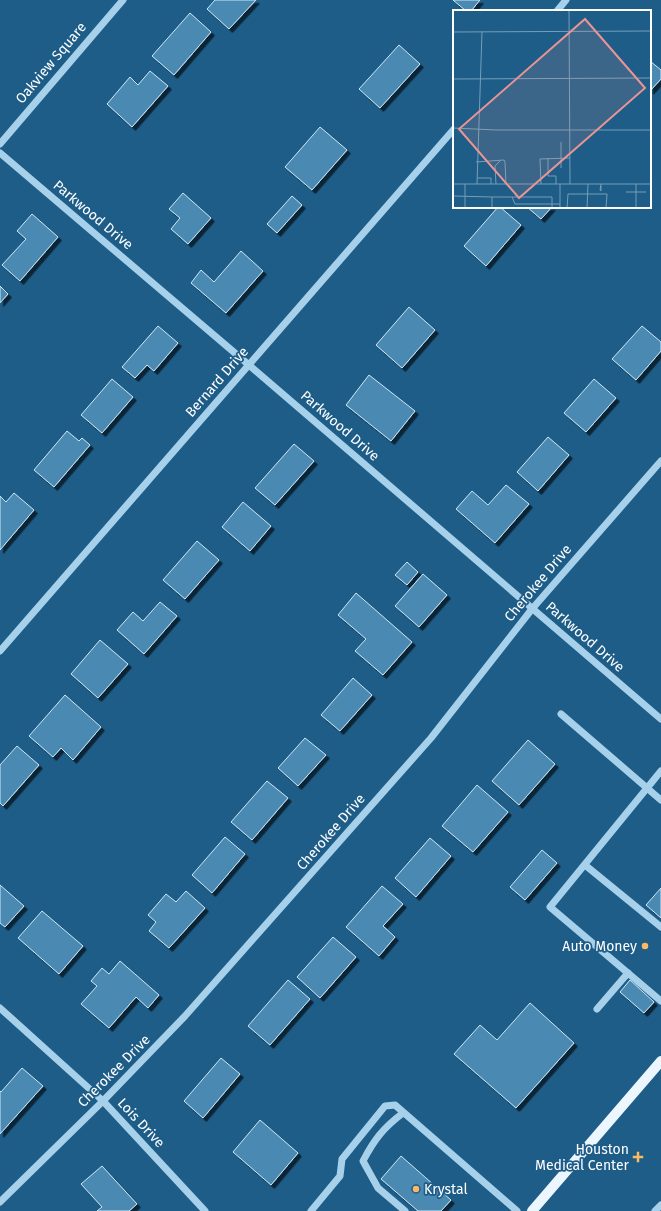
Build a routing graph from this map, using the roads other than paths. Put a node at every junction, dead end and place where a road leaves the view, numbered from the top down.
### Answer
1 (123, 0) edge
2 (566, 0) edge
3 (558, 10) edge
4 (453, 130) edge
5 (0, 144) edge
6 (0, 153) edge
7 (249, 365) junction
8 (661, 460) edge
9 (532, 609) junction
10 (0, 651) edge
11 (562, 714) dead end
12 (661, 720) edge
13 (661, 771) edge
14 (646, 788) junction
15 (661, 800) edge
16 (585, 865) junction
17 (661, 928) edge
18 (628, 973) junction
19 (661, 1000) edge
20 (0, 1008) edge
21 (597, 1009) dead end
22 (661, 1060) edge
23 (103, 1101) junction
24 (403, 1113) junction
25 (0, 1202) edge
26 (661, 1205) edge
27 (205, 1211) edge
28 (311, 1211) edge
29 (405, 1211) edge
30 (518, 1211) edge
31 (532, 1211) edge
32 (655, 1211) edge

1 - 5 street, Oakview Square
2 - 3 street
4 - 7 street, Bernard Drive
6 - 7 street, Parkwood Drive
7 - 9 street, Parkwood Drive
7 - 10 street, Bernard Drive
8 - 9 street, Cherokee Drive
9 - 12 street, Parkwood Drive
9 - 23 street, Cherokee Drive
11 - 14 street
13 - 14 street
14 - 15 street
14 - 16 street
16 - 17 street
16 - 18 street
18 - 19 street
18 - 21 street
20 - 23 street, Lois Drive
22 - 31 main road
23 - 25 street, Cherokee Drive
23 - 27 street, Lois Drive
24 - 28 street
24 - 29 street
24 - 30 street
26 - 32 street

